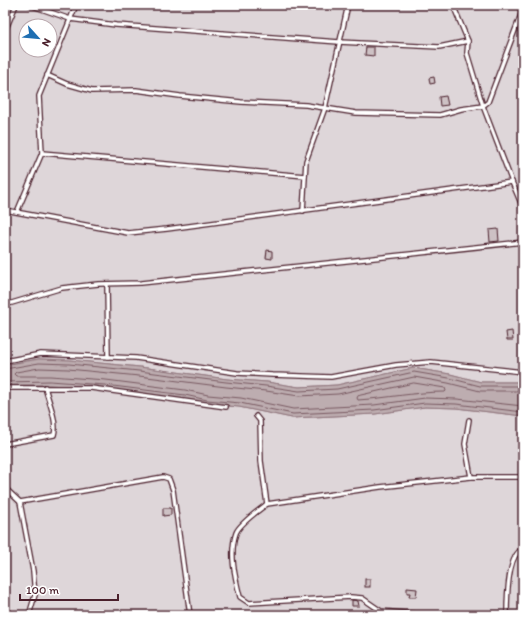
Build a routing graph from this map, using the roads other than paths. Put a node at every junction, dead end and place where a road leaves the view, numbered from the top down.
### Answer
1 (16, 5) edge
2 (30, 5) edge
3 (76, 5) edge
4 (348, 5) edge
5 (453, 5) edge
6 (523, 9) edge
7 (70, 19) junction
8 (5, 31) edge
9 (468, 41) junction
10 (339, 42) junction
11 (48, 75) junction
12 (483, 106) junction
13 (324, 108) junction
14 (42, 153) junction
15 (305, 176) junction
16 (512, 182) junction
17 (523, 208) edge
18 (5, 210) edge
19 (303, 211) junction
20 (17, 212) junction
21 (523, 242) edge
22 (107, 284) junction
23 (5, 305) edge
24 (108, 357) junction
25 (5, 361) edge
26 (523, 372) edge
27 (45, 387) junction
28 (5, 388) edge
29 (226, 407) dead end
30 (256, 416) dead end
31 (469, 420) dead end
32 (5, 444) edge
33 (471, 477) junction
34 (523, 477) edge
35 (5, 488) edge
36 (20, 502) junction
37 (267, 504) junction
38 (523, 549) edge
39 (29, 615) edge
40 (190, 615) edge
41 (427, 615) edge
42 (507, 615) edge

1 - 8 lane
2 - 7 lane
3 - 7 lane
4 - 10 lane
5 - 9 lane
6 - 12 lane
7 - 10 lane
7 - 11 lane
9 - 10 lane
9 - 12 lane
10 - 13 lane
11 - 13 lane
11 - 14 lane
12 - 13 lane
12 - 16 lane
13 - 15 lane
14 - 15 lane
14 - 20 lane
15 - 19 lane
16 - 17 lane
16 - 19 lane
18 - 20 lane
19 - 20 lane
21 - 22 lane
22 - 23 lane
22 - 24 lane
24 - 25 lane
24 - 26 lane
27 - 28 lane
27 - 29 lane
27 - 32 lane
30 - 37 lane
31 - 33 lane
33 - 34 lane
33 - 37 lane
35 - 36 lane
36 - 39 lane
36 - 40 lane
37 - 41 lane
38 - 42 lane

